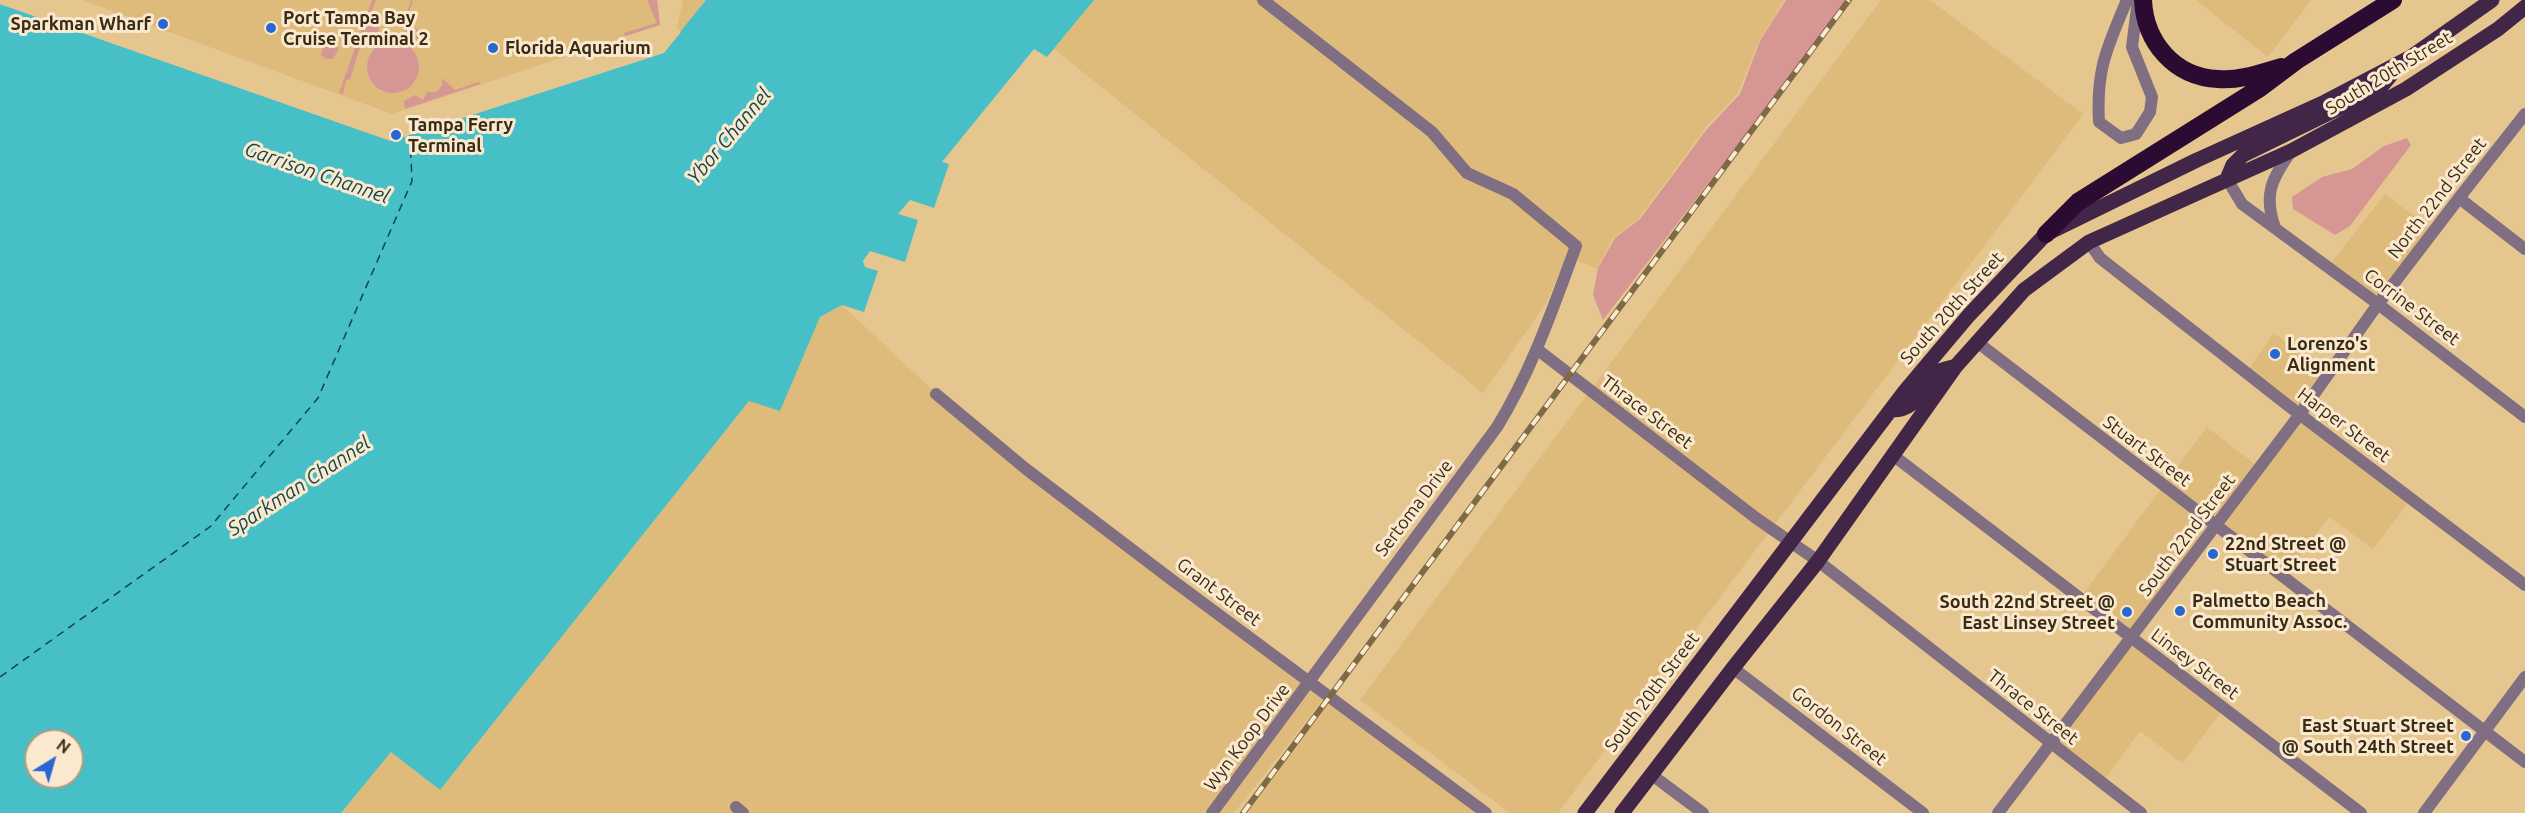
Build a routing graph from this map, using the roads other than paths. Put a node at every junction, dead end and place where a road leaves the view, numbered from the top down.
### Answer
1 (1263, 0) edge
2 (2127, 0) edge
3 (2138, 0) edge
4 (2143, 0) edge
5 (2393, 0) edge
6 (2492, 0) edge
7 (2525, 7) edge
8 (2296, 61) junction
9 (2402, 62) junction
10 (2525, 114) edge
11 (2291, 151) junction
12 (2227, 179) junction
13 (2459, 198) junction
14 (2275, 228) junction
15 (2046, 234) junction
16 (2089, 242) junction
17 (2525, 249) edge
18 (2378, 304) junction
19 (1977, 342) junction
20 (1538, 350) junction
21 (1956, 366) junction
22 (936, 394) dead end
23 (1891, 410) junction
24 (2300, 414) junction
25 (2525, 417) edge
26 (1894, 456) junction
27 (2216, 525) junction
28 (1792, 541) junction
29 (1818, 561) junction
30 (2525, 585) edge
31 (2131, 639) junction
32 (1733, 668) junction
33 (2525, 677) edge
34 (1310, 682) junction
35 (2485, 731) junction
36 (2051, 744) junction
37 (2525, 762) edge
38 (1652, 774) junction
39 (1212, 813) edge
40 (1486, 813) edge
41 (1585, 813) edge
42 (1622, 813) edge
43 (1703, 813) edge
44 (1923, 813) edge
45 (1998, 813) edge
46 (2141, 813) edge
47 (2361, 813) edge
48 (2424, 813) edge

1 - 20 street
2 - 3 street
4 - 8 highway
5 - 8 highway
6 - 9 main road, South 20th Street
7 - 11 main road, South 20th Street
8 - 15 highway
9 - 12 main road
9 - 15 main road, South 20th Street
10 - 13 street, North 22nd Street
11 - 12 main road, South 20th Street
11 - 14 street
12 - 14 street, Corrine Street
12 - 16 main road, South 20th Street
13 - 17 street
13 - 18 street, North 22nd Street
14 - 18 street, Corrine Street
15 - 23 main road, South 20th Street
16 - 19 main road, South 20th Street
16 - 24 street, Harper Street
18 - 24 street, South 22nd Street
18 - 25 street, Corrine Street
19 - 21 main road, South 20th Street
19 - 27 street, Stuart Street
20 - 28 street, Thrace Street
20 - 34 street, Sertoma Drive
21 - 23 main road
21 - 26 main road, South 20th Street
22 - 34 street, Grant Street
23 - 28 main road, South 20th Street
24 - 27 street, South 22nd Street
24 - 30 street, Harper Street
26 - 29 main road, South 20th Street
26 - 31 street, Linsey Street
27 - 31 street, South 22nd Street
27 - 35 street, Stuart Street
28 - 29 street, Thrace Street
28 - 41 main road, South 20th Street
29 - 32 main road, South 20th Street
29 - 36 street, Thrace Street
31 - 36 street, South 22nd Street
31 - 47 street, Linsey Street
32 - 38 main road, South 20th Street
32 - 44 street, Gordon Street
33 - 35 street
34 - 39 street, Wyn Koop Drive
34 - 40 street, Grant Street
35 - 37 street, Stuart Street
35 - 48 street
36 - 45 street, South 22nd Street
36 - 46 street, Thrace Street
38 - 42 main road, South 20th Street
38 - 43 street

